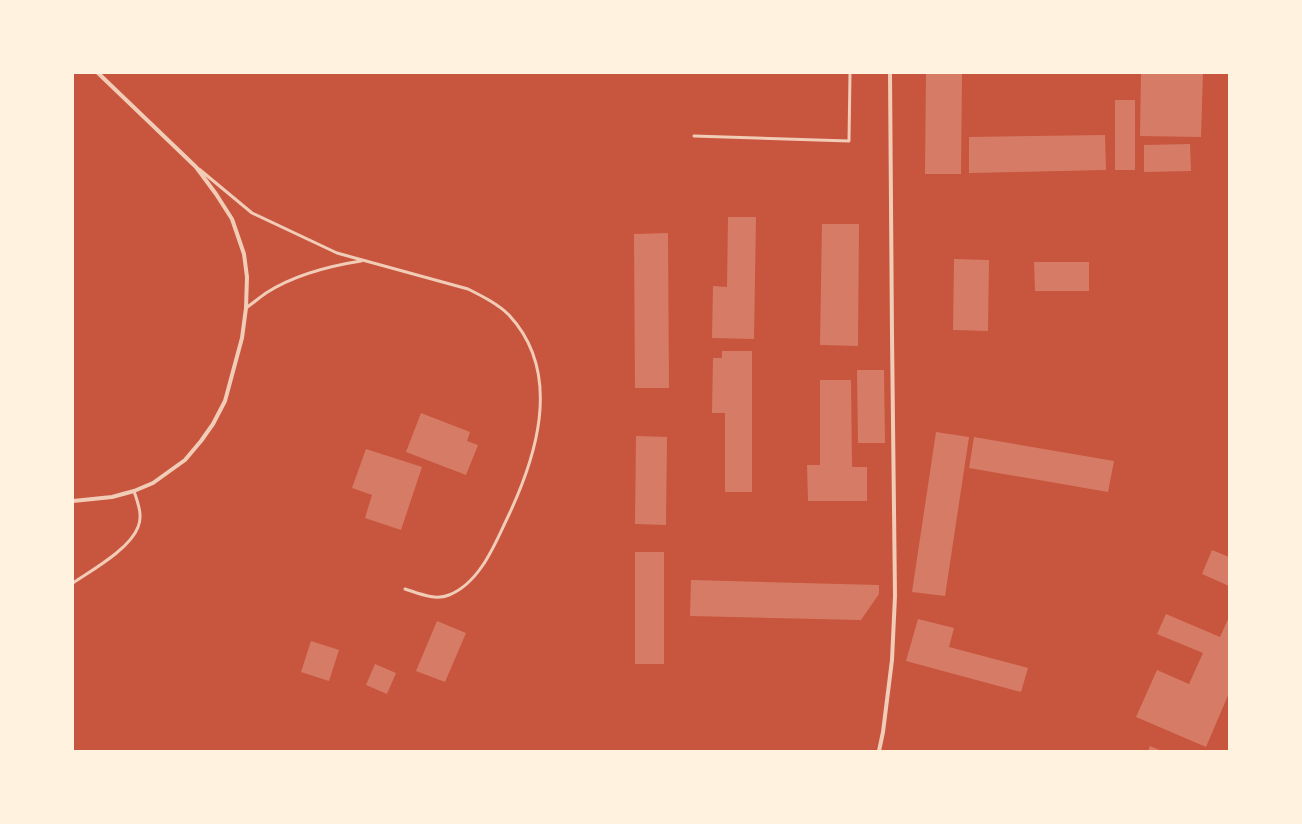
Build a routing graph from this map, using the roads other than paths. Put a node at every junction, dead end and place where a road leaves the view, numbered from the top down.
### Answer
1 (98, 73) edge
2 (850, 73) edge
3 (890, 73) edge
4 (694, 136) dead end
5 (196, 166) junction
6 (363, 261) junction
7 (246, 308) junction
8 (134, 491) junction
9 (73, 501) edge
10 (73, 583) edge
11 (405, 589) dead end
12 (879, 751) edge

1 - 5 street
2 - 4 lane
3 - 12 street
5 - 6 lane
5 - 7 street
6 - 7 lane
6 - 11 lane
7 - 8 street
8 - 9 street
8 - 10 lane

